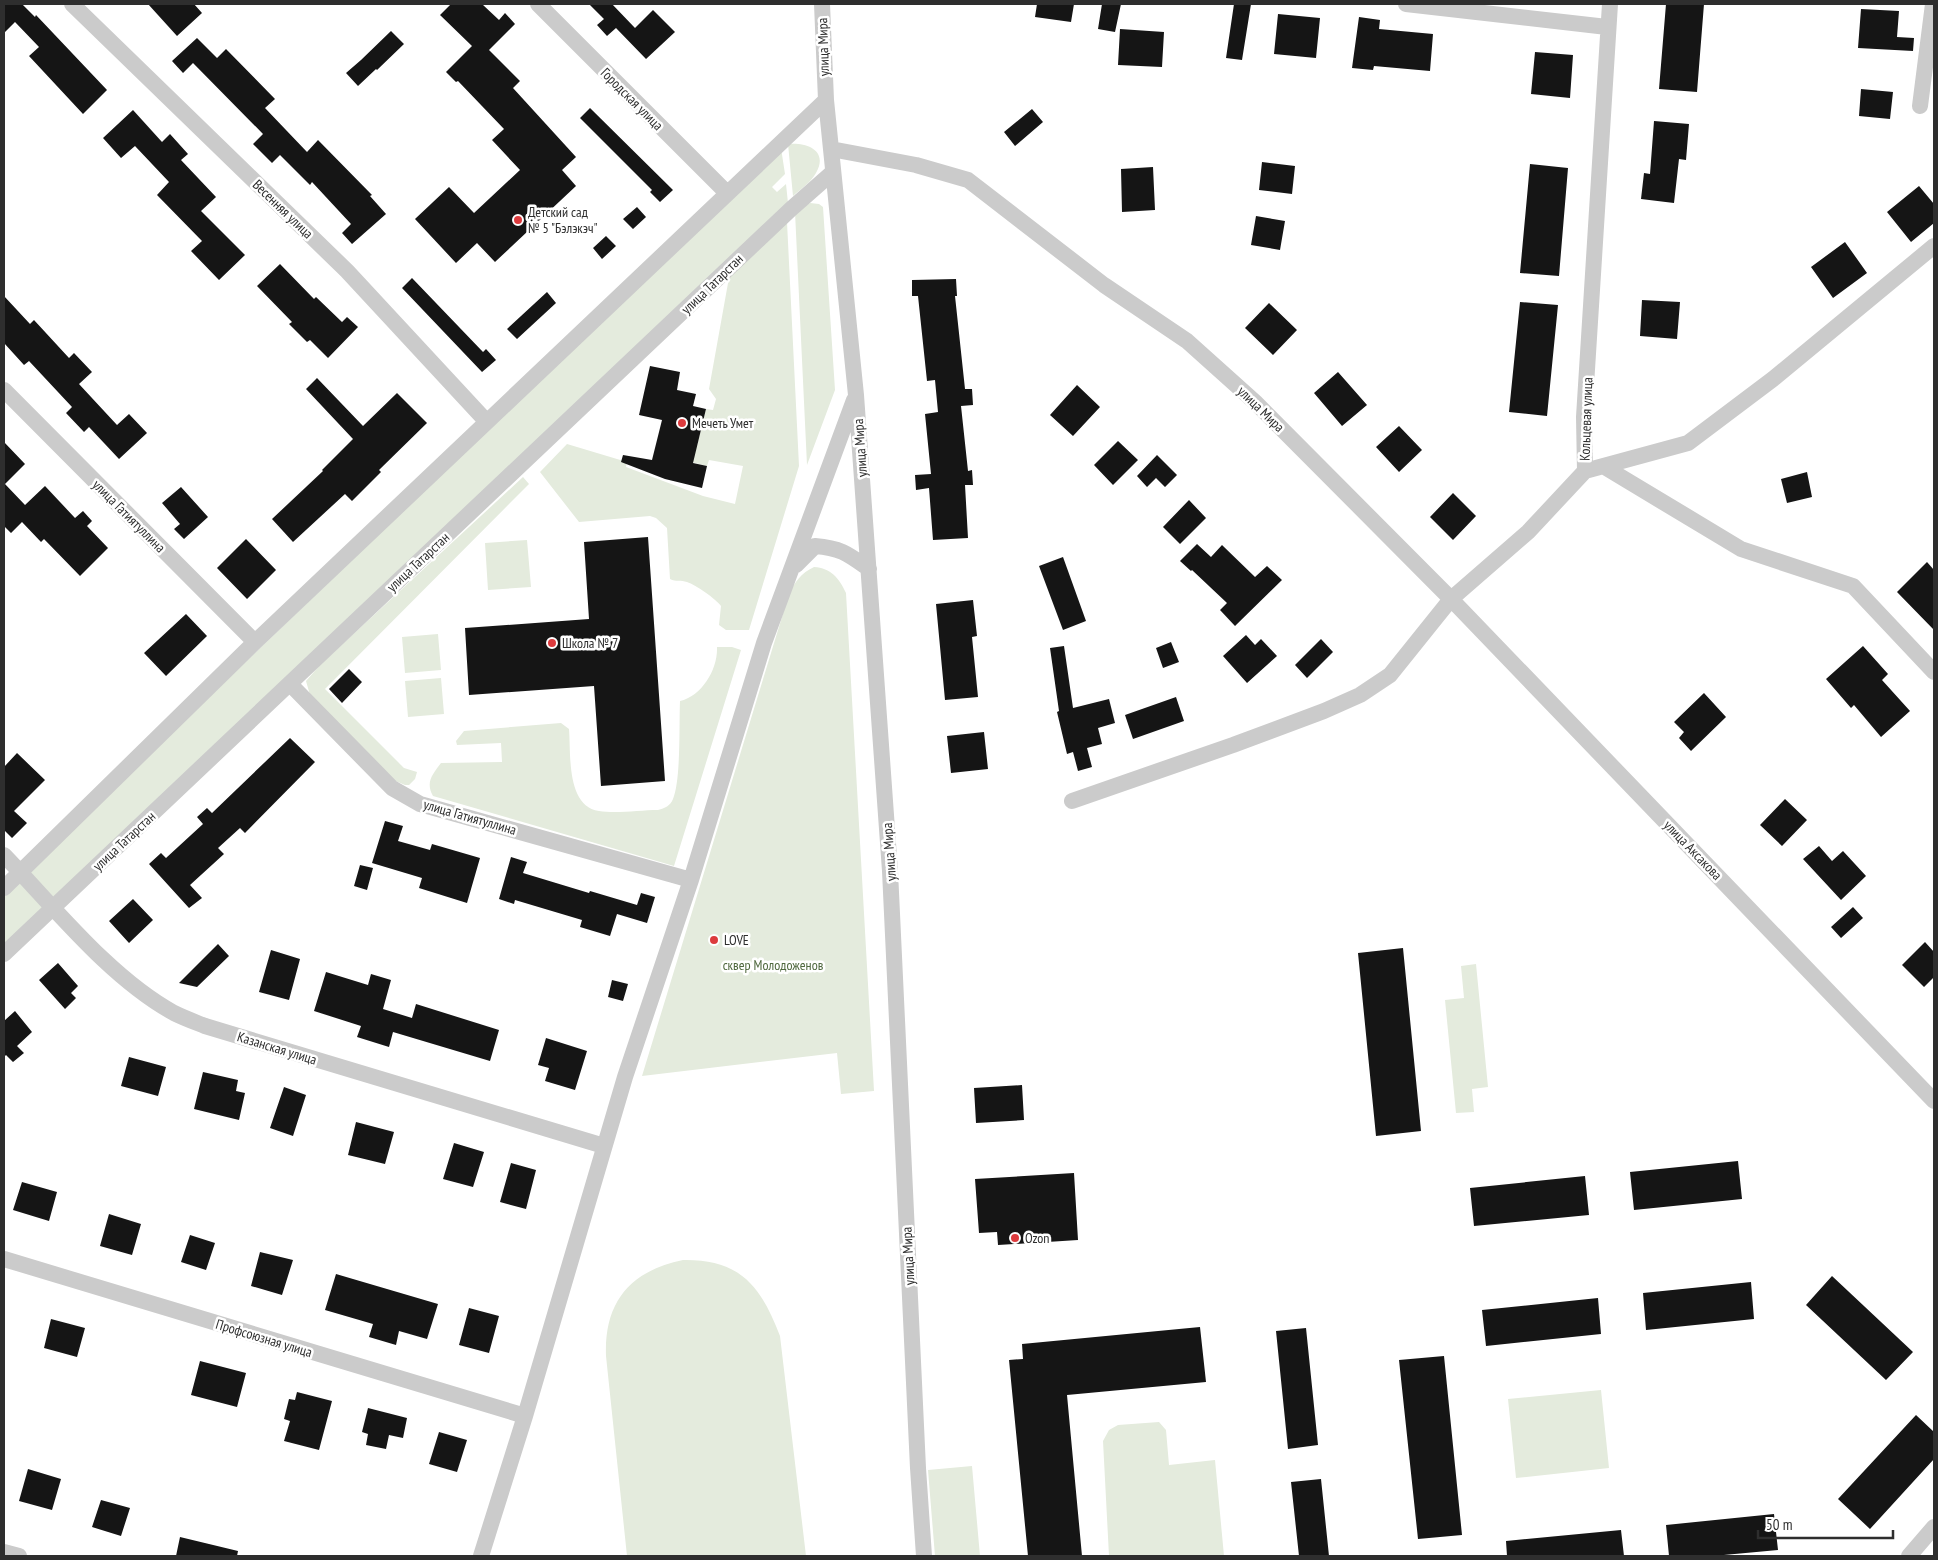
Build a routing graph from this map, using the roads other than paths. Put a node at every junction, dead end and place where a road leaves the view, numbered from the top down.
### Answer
1 (72, 4) edge
2 (538, 4) edge
3 (822, 4) edge
4 (1406, 4) edge
5 (1610, 4) edge
6 (1933, 4) edge
7 (1607, 27) junction
8 (826, 100) junction
9 (1920, 106) dead end
10 (831, 149) junction
11 (833, 172) junction
12 (727, 193) junction
13 (1934, 246) edge
14 (4, 390) edge
15 (856, 395) junction
16 (487, 422) junction
17 (1603, 466) junction
18 (1584, 471) junction
19 (791, 570) junction
20 (869, 570) junction
21 (1451, 599) junction
22 (255, 642) junction
23 (1934, 672) edge
24 (290, 684) junction
25 (1072, 801) dead end
26 (4, 854) edge
27 (21, 872) junction
28 (691, 880) junction
29 (4, 888) edge
30 (53, 907) junction
31 (4, 954) edge
32 (1934, 1102) edge
33 (604, 1146) junction
34 (4, 1259) edge
35 (525, 1416) junction
36 (1934, 1527) edge
37 (4, 1552) edge
38 (19, 1556) edge
39 (481, 1556) edge
40 (924, 1556) edge
41 (1909, 1556) edge

1 - 16 street, Весенняя улица
2 - 12 street, Городская улица
3 - 8 street, улица Мира
4 - 7 street
5 - 7 street, Кольцевая улица
6 - 9 street
7 - 18 street, Кольцевая улица
8 - 10 street, улица Мира
8 - 12 street
10 - 11 street, улица Мира
10 - 21 street, улица Мира
11 - 15 street, улица Мира
11 - 24 street, улица Татарстан
12 - 16 street
13 - 17 street, Кольцевая улица
14 - 22 street, улица Гатиятуллина
15 - 19 street
15 - 20 street, улица Мира
16 - 22 street
17 - 18 street, Кольцевая улица
17 - 23 street
18 - 21 street
19 - 20 street
19 - 28 street
20 - 40 street, улица Мира
21 - 25 street
21 - 32 street, улица Аксакова
22 - 27 street
24 - 28 street, улица Гатиятуллина
24 - 30 street, улица Татарстан
26 - 27 street, Казанская улица
27 - 29 street
27 - 30 street, Казанская улица
28 - 33 street
30 - 31 street, улица Татарстан
30 - 33 street, Казанская улица
33 - 35 street
34 - 35 street, Профсоюзная улица
35 - 39 street
36 - 41 street
37 - 38 street

